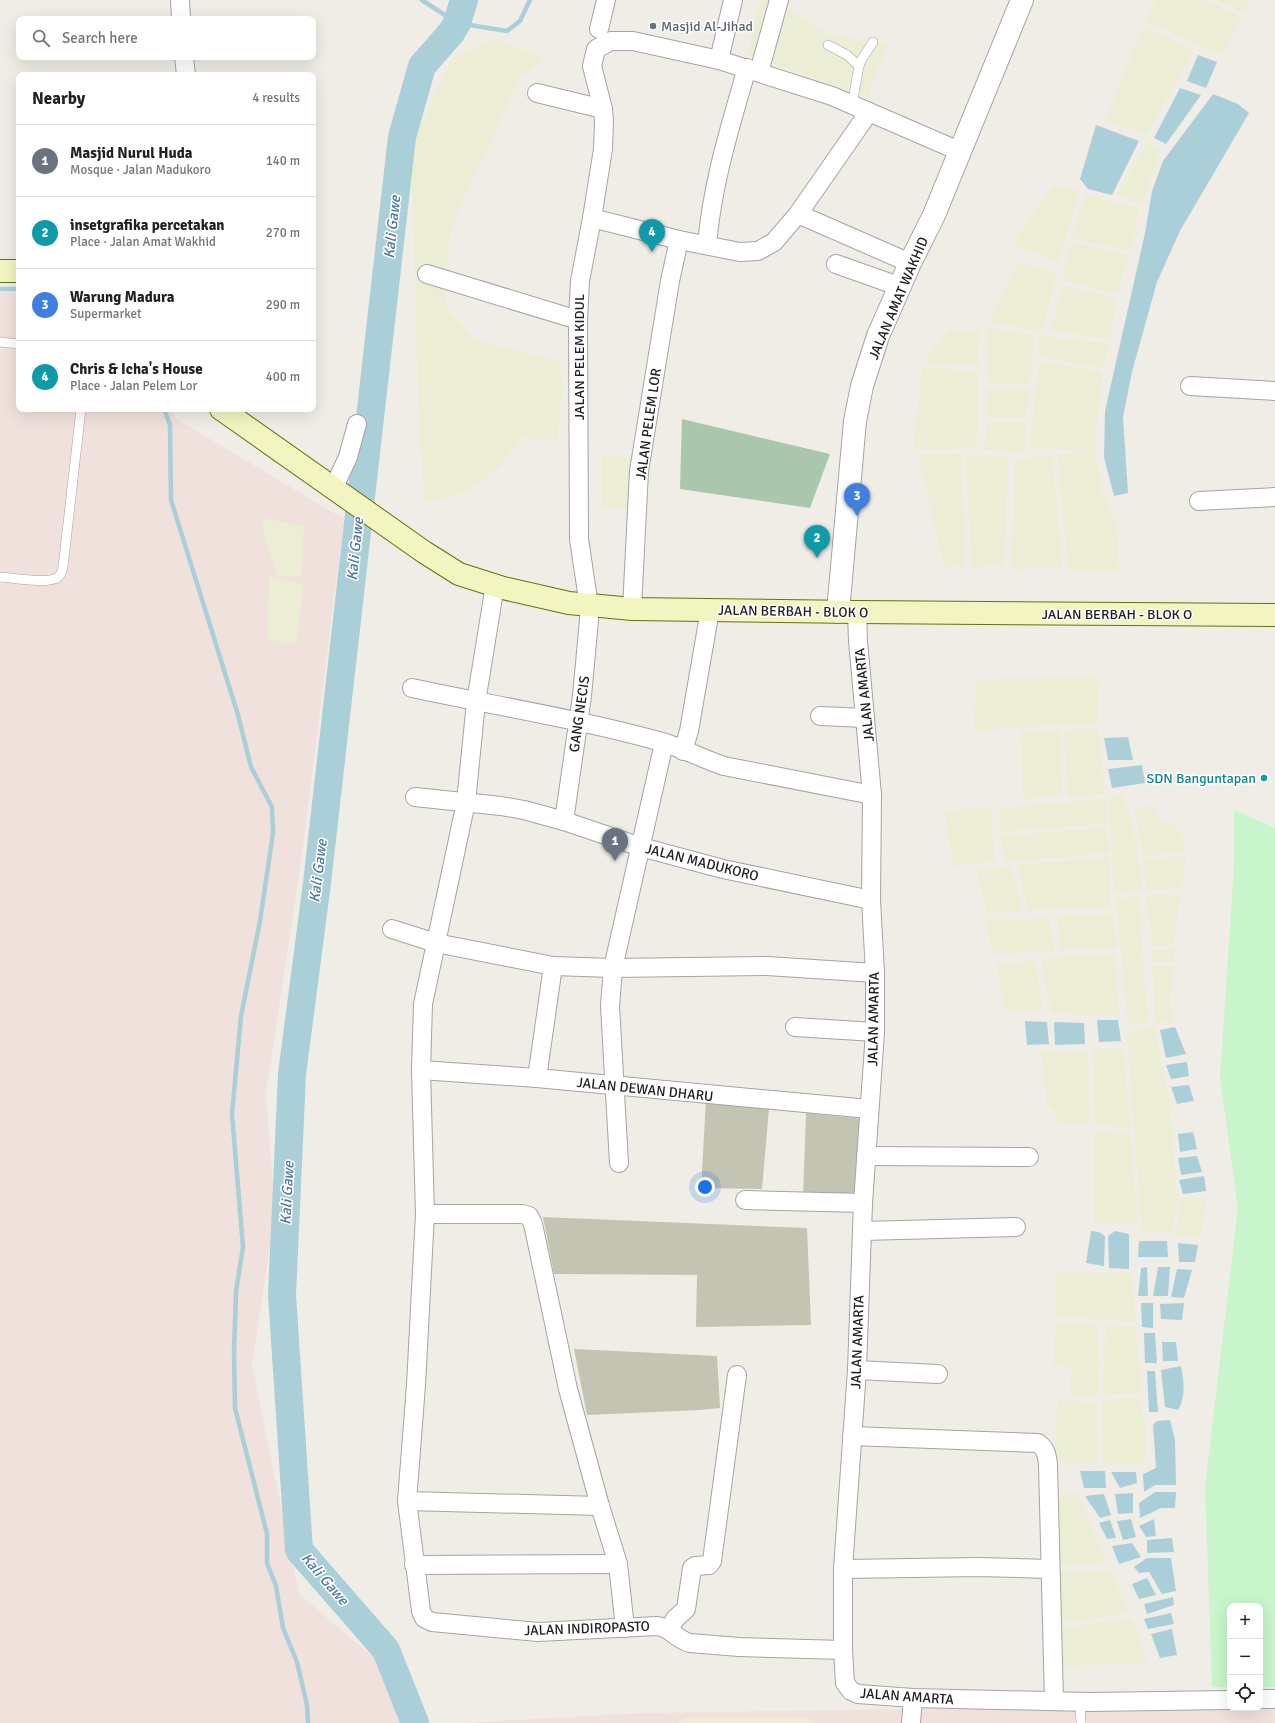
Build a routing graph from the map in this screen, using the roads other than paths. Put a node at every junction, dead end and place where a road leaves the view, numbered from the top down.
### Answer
1 (606, 0) edge
2 (733, 0) edge
3 (779, 0) edge
4 (1022, 0) edge
5 (599, 29) dead end
6 (873, 42) dead end
7 (828, 45) dead end
8 (184, 60) edge
9 (719, 60) junction
10 (859, 66) junction
11 (753, 70) junction
12 (186, 72) edge
13 (537, 93) dead end
14 (852, 105) junction
15 (603, 109) junction
16 (869, 112) junction
17 (959, 151) junction
18 (798, 214) junction
19 (592, 218) junction
20 (679, 240) junction
21 (707, 245) junction
22 (910, 263) junction
23 (836, 264) dead end
24 (16, 271) edge
25 (0, 272) edge
26 (427, 274) dead end
27 (901, 287) junction
28 (578, 320) junction
29 (0, 342) edge
30 (16, 344) edge
31 (1190, 386) dead end
32 (1275, 391) edge
33 (81, 412) edge
34 (225, 412) edge
35 (357, 424) dead end
36 (337, 490) junction
37 (1275, 497) edge
38 (1199, 501) dead end
39 (0, 577) edge
40 (495, 585) junction
41 (589, 606) junction
42 (632, 609) junction
43 (710, 610) junction
44 (848, 612) junction
45 (1275, 615) edge
46 (412, 688) dead end
47 (476, 702) junction
48 (820, 716) dead end
49 (865, 718) junction
50 (578, 720) junction
51 (664, 743) junction
52 (683, 751) junction
53 (872, 795) junction
54 (415, 797) dead end
55 (466, 802) junction
56 (564, 821) junction
57 (641, 847) junction
58 (871, 900) junction
59 (392, 929) dead end
60 (436, 943) junction
61 (553, 966) junction
62 (613, 968) junction
63 (875, 973) junction
64 (795, 1026) dead end
65 (875, 1032) junction
66 (420, 1070) junction
67 (537, 1078) junction
68 (616, 1086) junction
69 (869, 1109) junction
70 (866, 1156) junction
71 (1028, 1157) dead end
72 (619, 1163) dead end
73 (745, 1200) dead end
74 (863, 1203) junction
75 (425, 1214) junction
76 (1016, 1227) dead end
77 (862, 1231) junction
78 (857, 1370) junction
79 (938, 1374) dead end
80 (737, 1375) dead end
81 (852, 1436) junction
82 (407, 1501) junction
83 (600, 1506) junction
84 (618, 1564) junction
85 (414, 1565) junction
86 (843, 1569) junction
87 (1050, 1569) junction
88 (625, 1628) junction
89 (669, 1630) junction
90 (843, 1650) junction
91 (913, 1698) junction
92 (1263, 1699) edge
93 (1275, 1699) edge
94 (1227, 1700) edge
95 (1054, 1702) junction
96 (1085, 1702) junction
97 (910, 1723) edge
98 (1081, 1723) edge

1 - 5 street
2 - 9 street
3 - 11 street
4 - 17 street, JALAN AMAT WAKHID
6 - 10 lane
7 - 10 lane
8 - 12 street
9 - 11 street, JALAN PELEM KIDUL
9 - 15 street, JALAN PELEM KIDUL
10 - 14 lane
11 - 14 street, JALAN PELEM KIDUL
11 - 21 street
13 - 15 street
14 - 16 street, JALAN PELEM KIDUL
15 - 19 street, JALAN PELEM KIDUL
16 - 17 street, JALAN PELEM KIDUL
16 - 18 street
17 - 22 street, JALAN AMAT WAKHID
18 - 21 street
18 - 22 street
19 - 20 street
19 - 28 street, JALAN PELEM KIDUL
20 - 21 street
20 - 42 street, JALAN PELEM LOR
22 - 27 street, JALAN AMAT WAKHID
23 - 27 street
24 - 25 main road
26 - 28 street
27 - 44 street, JALAN AMAT WAKHID
28 - 41 street, JALAN PELEM KIDUL
29 - 30 lane
31 - 32 street
33 - 39 lane
34 - 36 main road, JALAN BERBAH - BLOK O
35 - 36 street
36 - 40 main road, JALAN BERBAH - BLOK O
37 - 38 street
40 - 41 main road, JALAN BERBAH - BLOK O
40 - 47 street
41 - 42 main road, JALAN BERBAH - BLOK O
41 - 50 street, GANG NECIS
42 - 43 main road, JALAN BERBAH - BLOK O
43 - 44 main road, JALAN BERBAH - BLOK O
43 - 52 street
44 - 45 main road, JALAN BERBAH - BLOK O
44 - 49 street, JALAN AMARTA
46 - 47 street
47 - 50 street
47 - 55 street
48 - 49 street
49 - 53 street, JALAN AMARTA
50 - 51 street
50 - 56 street, GANG NECIS
51 - 52 street
51 - 57 street
52 - 53 street
53 - 58 street, JALAN AMARTA
54 - 55 street, JALAN MADUKORO
55 - 56 street, JALAN MADUKORO
55 - 60 street
56 - 57 street, JALAN MADUKORO
57 - 58 street, JALAN MADUKORO
57 - 62 street
58 - 63 street, JALAN AMARTA
59 - 60 street
60 - 61 street
60 - 66 street
61 - 62 street
61 - 67 street
62 - 63 street
62 - 68 street
63 - 65 street, JALAN AMARTA
64 - 65 street
65 - 69 street, JALAN AMARTA
66 - 67 street, JALAN DEWAN DHARU
66 - 75 street
67 - 68 street, JALAN DEWAN DHARU
68 - 69 street, JALAN DEWAN DHARU
68 - 72 street
69 - 70 street, JALAN AMARTA
70 - 71 street
70 - 74 street, JALAN AMARTA
73 - 74 street
74 - 77 street, JALAN AMARTA
75 - 82 street
75 - 83 street
76 - 77 street
77 - 78 street, JALAN AMARTA
78 - 79 street
78 - 81 street, JALAN AMARTA
80 - 89 street
81 - 86 street, JALAN AMARTA
81 - 87 street
82 - 83 street
82 - 85 street
83 - 84 street
84 - 85 street
84 - 88 street
85 - 88 street, JALAN INDIROPASTO
86 - 87 street
86 - 90 street, JALAN AMARTA
87 - 95 street
88 - 89 street, JALAN INDIROPASTO
89 - 90 street, JALAN INDIROPASTO
90 - 91 street, JALAN AMARTA
91 - 95 street, JALAN AMARTA
91 - 97 street
92 - 93 street
94 - 96 street, JALAN AMARTA
95 - 96 street, JALAN AMARTA
96 - 98 lane

